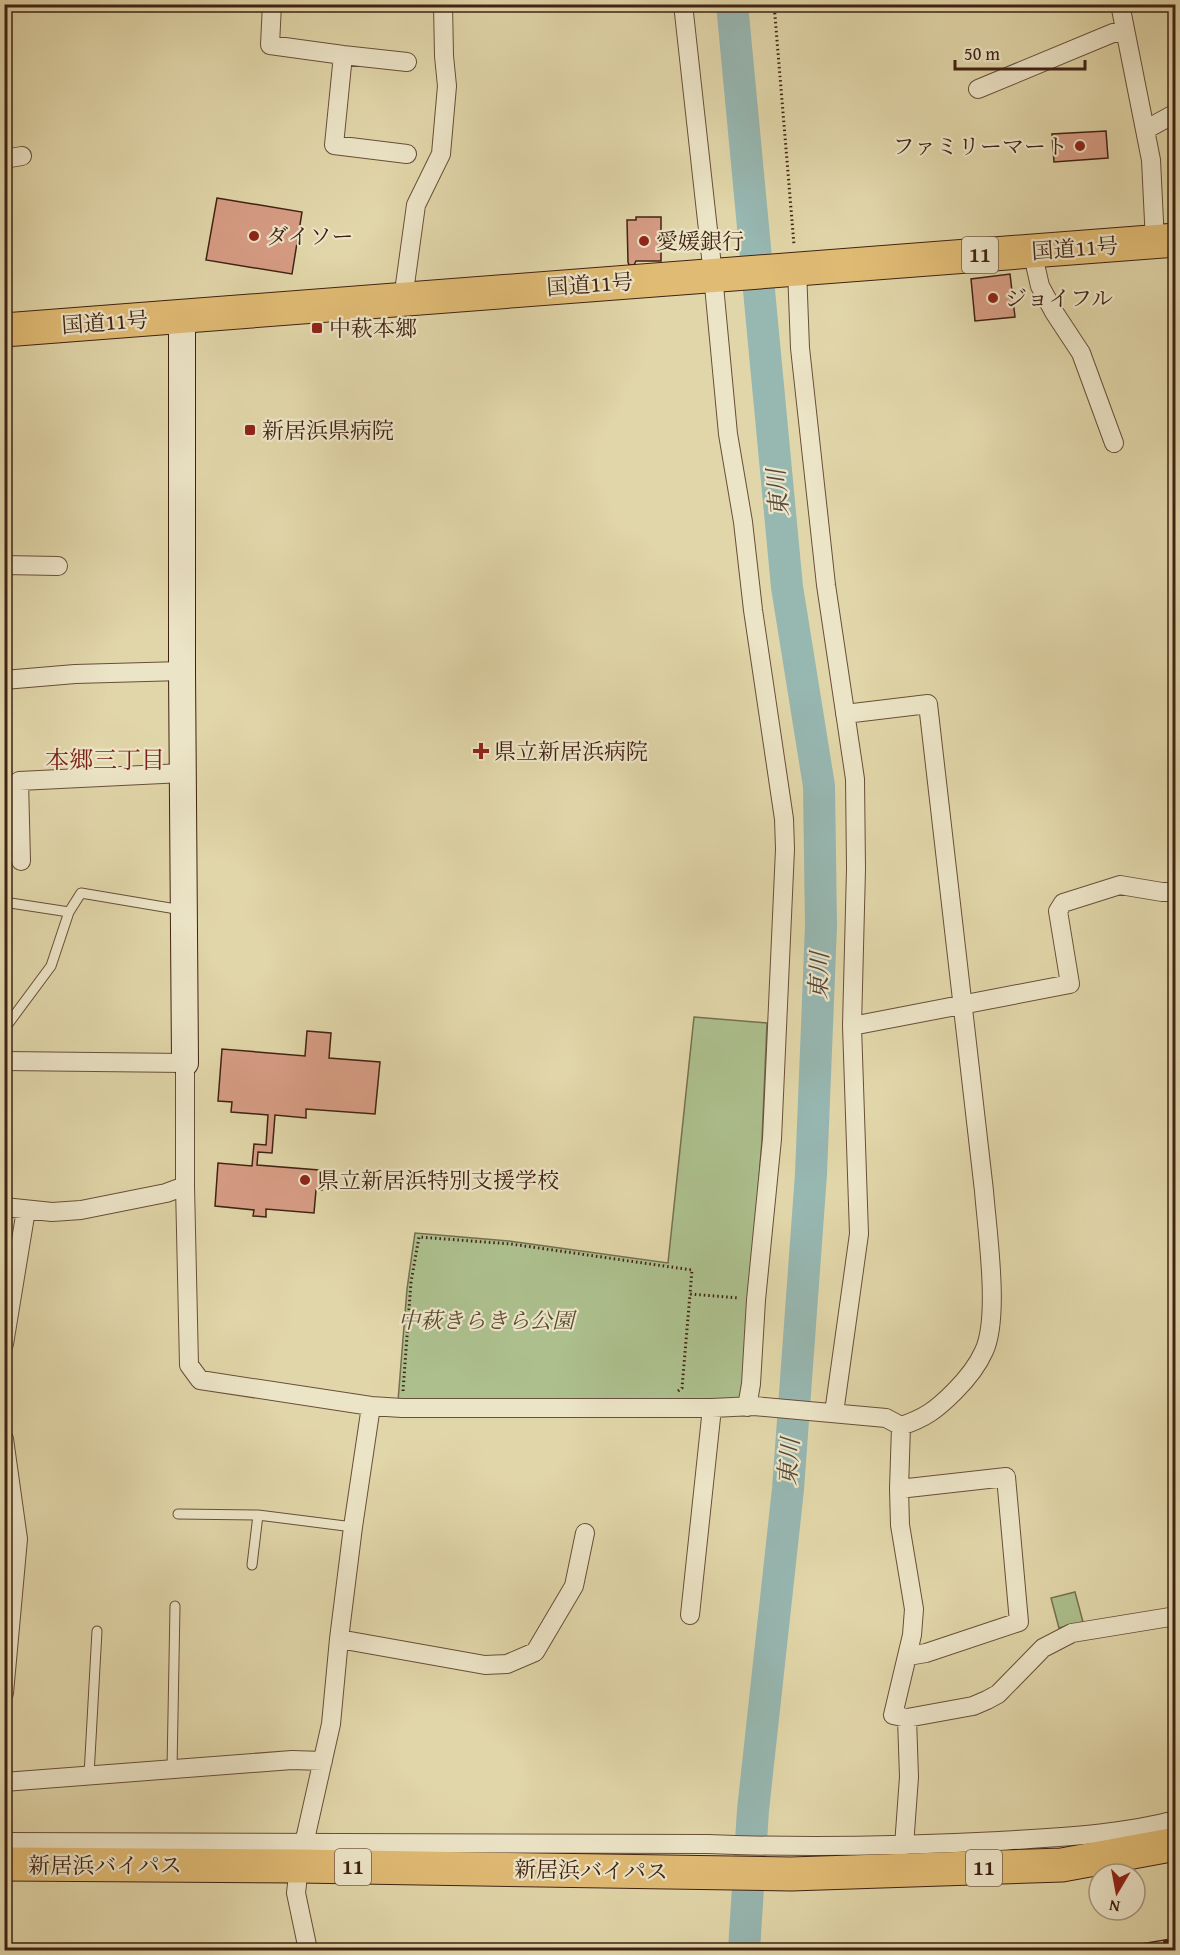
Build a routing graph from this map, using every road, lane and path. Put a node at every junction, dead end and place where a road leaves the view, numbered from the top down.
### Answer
1 (272, 4) edge
2 (443, 4) edge
3 (683, 4) edge
4 (774, 4) edge
5 (1120, 4) edge
6 (1125, 33) junction
7 (343, 55) junction
8 (407, 62) dead end
9 (978, 88) dead end
10 (1176, 113) edge
11 (1145, 130) junction
12 (408, 154) dead end
13 (1165, 241) edge
14 (1032, 251) junction
15 (791, 269) junction
16 (720, 274) junction
17 (402, 298) junction
18 (182, 316) junction
19 (4, 330) edge
20 (1114, 443) dead end
21 (4, 565) edge
22 (58, 566) dead end
23 (182, 671) junction
24 (4, 680) edge
25 (845, 714) junction
26 (183, 773) junction
27 (21, 861) dead end
28 (1176, 892) edge
29 (4, 902) edge
30 (184, 910) junction
31 (69, 912) junction
32 (962, 1005) junction
33 (852, 1026) junction
34 (4, 1034) edge
35 (4, 1061) edge
36 (185, 1063) junction
37 (185, 1186) junction
38 (4, 1207) edge
39 (26, 1210) junction
40 (690, 1294) junction
41 (756, 1300) junction
42 (5, 1335) edge
43 (675, 1393) dead end
44 (371, 1406) junction
45 (751, 1407) junction
46 (402, 1408) junction
47 (712, 1408) junction
48 (828, 1412) junction
49 (901, 1426) junction
50 (4, 1439) edge
51 (899, 1489) junction
52 (178, 1514) dead end
53 (258, 1515) junction
54 (353, 1527) junction
55 (585, 1533) dead end
56 (252, 1565) dead end
57 (175, 1606) dead end
58 (690, 1615) dead end
59 (1176, 1616) edge
60 (97, 1630) dead end
61 (339, 1639) junction
62 (908, 1656) junction
63 (4, 1693) edge
64 (907, 1718) junction
65 (323, 1761) junction
66 (172, 1769) junction
67 (89, 1775) junction
68 (4, 1782) edge
69 (1176, 1820) edge
70 (4, 1842) edge
71 (1176, 1844) edge
72 (904, 1846) junction
73 (301, 1855) junction
74 (793, 1861) junction
75 (4, 1864) edge
76 (308, 1950) edge

1 - 7 street
2 - 17 street
3 - 16 street
4 - 15 path
5 - 6 street
6 - 9 street
6 - 11 street
7 - 8 street
7 - 12 street
10 - 11 street
11 - 13 street
13 - 14 highway, 国道11号 / 11
14 - 15 highway, 国道11号 / 11
14 - 20 street
15 - 16 highway, 国道11号 / 11
15 - 25 street
16 - 17 highway, 国道11号 / 11
16 - 41 street
17 - 18 highway, 国道11号 / 11
18 - 19 highway, 国道11号 / 11
18 - 23 street
21 - 22 street
23 - 24 street
23 - 26 street
25 - 32 street
25 - 33 street
26 - 27 street
26 - 30 street
28 - 32 street
29 - 31 lane
30 - 31 lane
30 - 36 street
31 - 34 lane
32 - 33 street
32 - 49 street
33 - 48 street
35 - 36 street
36 - 37 street
37 - 39 street
37 - 44 street
38 - 39 street
39 - 42 street
40 - 41 path
40 - 43 path
40 - 46 path
41 - 45 street
44 - 46 street
44 - 54 street
45 - 47 street
45 - 48 street
46 - 47 street
47 - 58 street
48 - 49 street
49 - 51 street
50 - 63 street
51 - 62 street
51 - 62 street
52 - 53 lane
53 - 54 lane
53 - 56 lane
54 - 61 street
55 - 61 street
57 - 66 lane
59 - 64 street
60 - 67 lane
61 - 65 street
62 - 64 street
64 - 72 street
65 - 66 street
65 - 73 street
66 - 67 street
67 - 68 street
69 - 72 street
70 - 73 street
71 - 74 highway, 新居浜バイパス / 11
72 - 74 street
73 - 74 highway, 新居浜バイパス / 11
73 - 75 highway, 新居浜バイパス / 11
73 - 76 street

